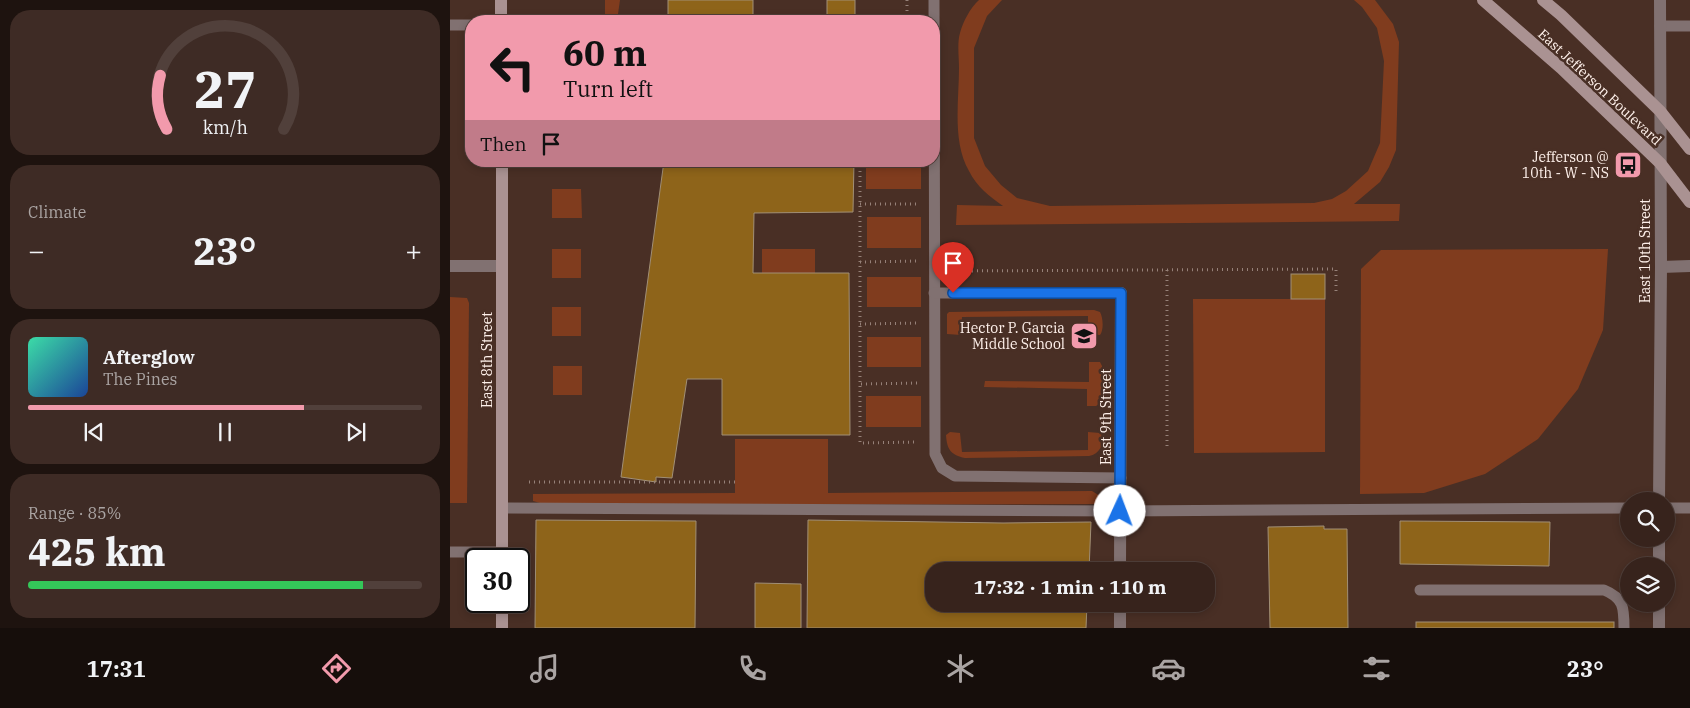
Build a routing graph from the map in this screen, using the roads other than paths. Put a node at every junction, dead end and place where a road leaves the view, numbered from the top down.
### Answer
1 (501, 0) edge
2 (934, 0) edge
3 (1484, 0) edge
4 (1543, 0) edge
5 (1660, 0) edge
6 (501, 15) edge
7 (934, 15) edge
8 (450, 25) edge
9 (465, 25) edge
10 (1660, 26) junction
11 (1690, 26) edge
12 (1660, 111) junction
13 (1690, 149) edge
14 (1660, 164) junction
15 (502, 167) edge
16 (934, 167) edge
17 (1690, 202) edge
18 (450, 266) edge
19 (502, 266) junction
20 (1661, 266) junction
21 (1690, 266) edge
22 (934, 293) junction
23 (1121, 293) joint
24 (1121, 478) junction
25 (1658, 492) edge
26 (502, 508) junction
27 (1620, 508) edge
28 (1675, 508) edge
29 (1690, 508) edge
30 (1120, 511) junction
31 (502, 548) edge
32 (450, 552) edge
33 (465, 553) edge
34 (1120, 562) edge
35 (1420, 590) dead end
36 (1120, 612) edge
37 (1659, 612) edge
38 (502, 613) edge
39 (502, 628) edge
40 (1120, 628) edge
41 (1624, 628) edge
42 (1659, 628) edge

1 - 6 main road
2 - 7 lane
3 - 14 main road, East Jefferson Boulevard
4 - 12 main road, East Jefferson Boulevard
5 - 10 street, East 10th Street
8 - 9 lane
10 - 11 lane
10 - 12 street, East 10th Street
12 - 13 main road, East Jefferson Boulevard
12 - 14 street, East 10th Street
14 - 17 main road, East Jefferson Boulevard
14 - 20 street, East 10th Street
15 - 19 main road, East 8th Street
16 - 22 lane
18 - 19 street
19 - 26 main road, East 8th Street
20 - 21 street
20 - 25 street, East 10th Street
22 - 23 lane
22 - 24 lane
23 - 24 street, East 9th Street
24 - 30 street, East 9th Street
26 - 30 lane
26 - 31 main road, East 8th Street
27 - 30 lane
28 - 29 lane
30 - 34 street, East 9th Street
32 - 33 lane
35 - 41 lane
36 - 40 street
37 - 42 street
38 - 39 main road

